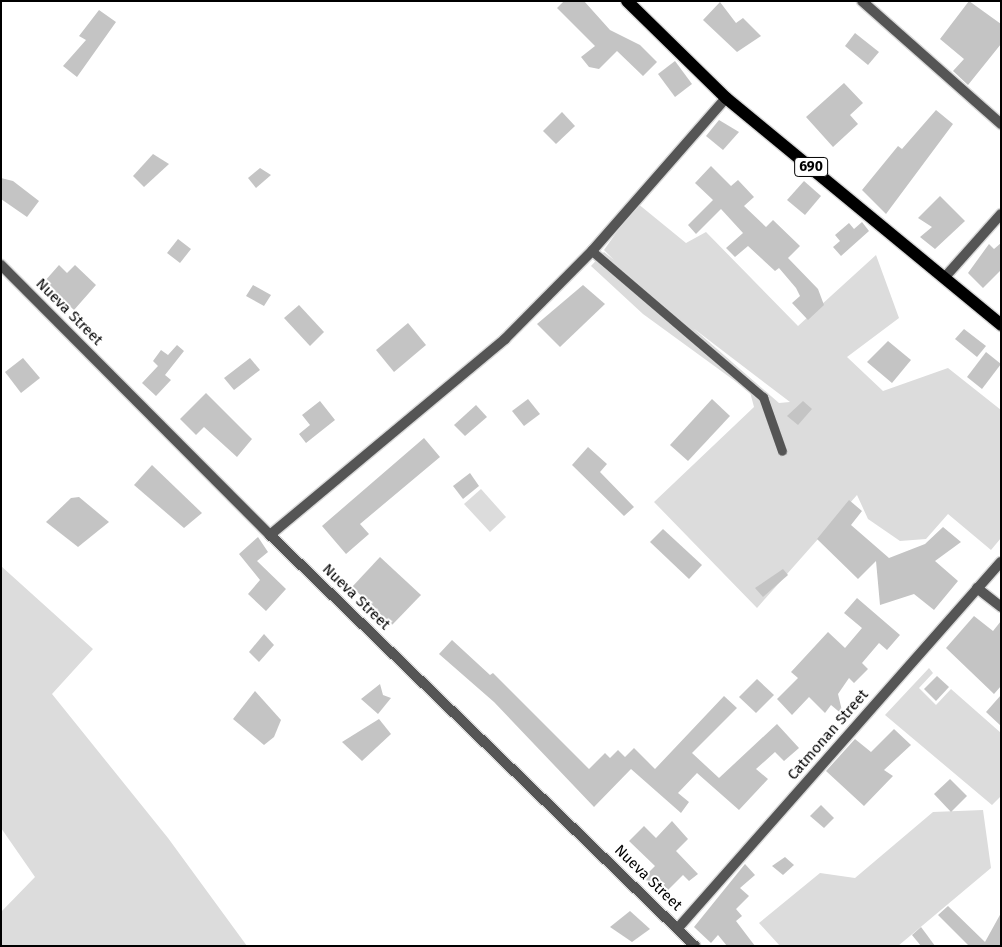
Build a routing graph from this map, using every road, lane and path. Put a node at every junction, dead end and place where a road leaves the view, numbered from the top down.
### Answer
1 (627, 1) edge
2 (862, 1) edge
3 (726, 98) junction
4 (1001, 124) edge
5 (1001, 214) edge
6 (592, 250) junction
7 (1, 265) edge
8 (945, 277) junction
9 (1001, 325) edge
10 (782, 451) dead end
11 (270, 535) junction
12 (1001, 562) edge
13 (977, 588) junction
14 (1001, 607) edge
15 (678, 928) junction
16 (695, 946) edge

1 - 3 main road, 690
2 - 4 street
3 - 6 street
3 - 8 main road, 690
5 - 8 street
6 - 10 lane
6 - 11 street
7 - 11 street, Nueva Street
8 - 9 main road, 690
11 - 15 street, Nueva Street
12 - 13 street, Catmonan Street
13 - 14 street
13 - 15 street, Catmonan Street
15 - 16 street, Nueva Street

